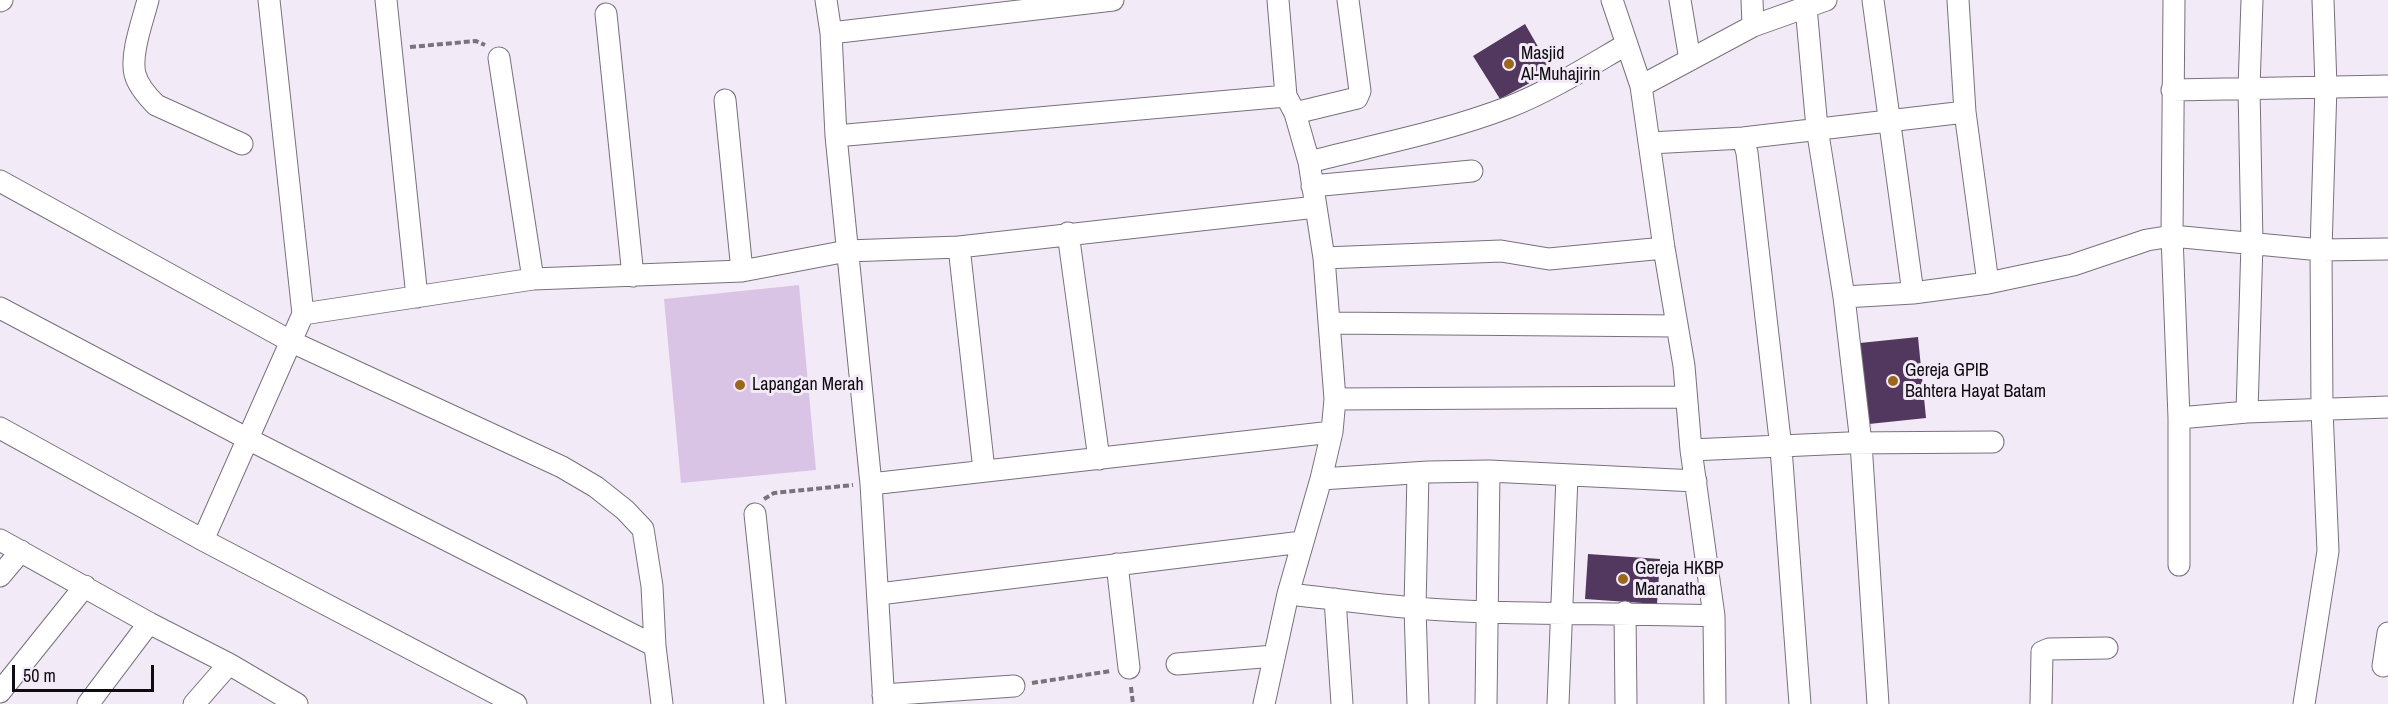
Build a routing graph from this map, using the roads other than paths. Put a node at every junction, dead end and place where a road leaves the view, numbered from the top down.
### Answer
1 (148, 0) edge
2 (269, 0) edge
3 (386, 0) edge
4 (826, 0) edge
5 (1113, 0) edge
6 (1278, 0) edge
7 (1348, 0) edge
8 (1612, 0) edge
9 (1680, 0) edge
10 (1752, 0) edge
11 (1873, 0) edge
12 (1958, 0) edge
13 (2174, 0) edge
14 (2252, 0) edge
15 (2323, 0) edge
16 (1058, 3) edge
17 (1817, 3) edge
18 (606, 14) dead end
19 (1753, 26) junction
20 (831, 33) junction
21 (1627, 44) junction
22 (499, 58) road end
23 (1690, 60) junction
24 (1641, 86) junction
25 (2326, 86) junction
26 (2388, 86) edge
27 (2249, 88) junction
28 (2172, 90) junction
29 (725, 100) dead end
30 (1291, 104) junction
31 (1965, 112) junction
32 (1888, 121) junction
33 (1817, 128) junction
34 (836, 136) junction
35 (1743, 138) junction
36 (1650, 143) junction
37 (242, 144) dead end
38 (1309, 162) junction
39 (1472, 171) dead end
40 (0, 181) edge
41 (1312, 186) junction
42 (1316, 207) junction
43 (1068, 233) junction
44 (2172, 236) junction
45 (2252, 243) junction
46 (959, 247) junction
47 (1664, 248) junction
48 (2388, 249) edge
49 (2321, 250) junction
50 (847, 251) junction
51 (1324, 258) junction
52 (742, 271) junction
53 (633, 276) junction
54 (533, 279) junction
55 (1988, 283) junction
56 (1913, 293) junction
57 (417, 297) junction
58 (1844, 297) junction
59 (0, 308) edge
60 (303, 314) junction
61 (1329, 323) junction
62 (1677, 327) junction
63 (292, 342) junction
64 (1686, 397) junction
65 (1335, 399) junction
66 (2388, 407) edge
67 (2322, 410) junction
68 (2247, 412) junction
69 (2179, 418) junction
70 (0, 428) edge
71 (1332, 432) junction
72 (248, 439) junction
73 (1993, 441) dead end
74 (1861, 444) junction
75 (1781, 448) junction
76 (1692, 450) junction
77 (1099, 459) junction
78 (984, 470) junction
79 (1488, 471) junction
80 (1418, 473) junction
81 (1567, 476) junction
82 (1321, 479) junction
83 (1696, 481) junction
84 (871, 483) junction
85 (755, 514) road end
86 (0, 540) edge
87 (203, 540) junction
88 (1302, 542) junction
89 (21, 551) junction
90 (1117, 564) junction
91 (2179, 565) dead end
92 (0, 576) edge
93 (85, 586) junction
94 (879, 594) junction
95 (1288, 594) junction
96 (1335, 599) junction
97 (1415, 608) junction
98 (1488, 611) junction
99 (1625, 612) junction
100 (1560, 614) junction
101 (1714, 616) junction
102 (149, 623) junction
103 (2388, 633) edge
104 (655, 646) junction
105 (2107, 648) dead end
106 (1274, 656) junction
107 (229, 663) junction
108 (1178, 664) dead end
109 (2383, 666) dead end
110 (1129, 668) road end
111 (1014, 686) road end
112 (0, 692) edge
113 (883, 700) edge
114 (88, 704) edge
115 (194, 704) edge
116 (296, 704) edge
117 (516, 704) edge
118 (662, 704) edge
119 (775, 704) edge
120 (1264, 704) edge
121 (1342, 704) edge
122 (1418, 704) edge
123 (1486, 704) edge
124 (1558, 704) edge
125 (1626, 704) edge
126 (1715, 704) edge
127 (1800, 704) edge
128 (1878, 704) edge
129 (2041, 704) edge
130 (2304, 704) edge

1 - 37 street
2 - 60 street
3 - 57 street
4 - 20 street
5 - 16 street
6 - 30 street
7 - 30 street
8 - 21 street
9 - 23 street
10 - 19 street
11 - 32 street
12 - 31 street
13 - 28 street
14 - 27 street
15 - 25 street
16 - 20 street
17 - 19 street
17 - 33 street
18 - 53 street
19 - 23 street
20 - 34 street
21 - 24 street
21 - 38 street
22 - 54 street
23 - 24 street
24 - 36 street
25 - 26 street
25 - 27 street
25 - 49 street
27 - 28 street
27 - 45 street
28 - 44 street
29 - 52 street
30 - 34 street
30 - 38 street
31 - 32 street
31 - 55 street
32 - 33 street
32 - 56 street
33 - 35 street
33 - 58 street
34 - 50 street
35 - 36 street
35 - 75 street
36 - 47 street
38 - 41 street
39 - 41 street
40 - 63 street
41 - 42 street
42 - 43 street
42 - 51 street
43 - 46 street
43 - 77 street
44 - 45 street
44 - 55 street
44 - 69 street
45 - 49 street
45 - 68 street
46 - 50 street
46 - 78 street
47 - 51 street
47 - 62 street
48 - 49 street
49 - 67 street
50 - 52 street
50 - 84 street
51 - 61 street
52 - 53 street
53 - 54 street
54 - 57 street
55 - 56 street
56 - 58 street
57 - 60 street
58 - 74 street
59 - 72 street
60 - 63 street
61 - 62 street
61 - 65 street
62 - 64 street
63 - 72 street
63 - 104 street
64 - 65 street
64 - 76 street
65 - 71 street
66 - 67 street
67 - 68 street
67 - 130 street
68 - 69 street
69 - 91 street
70 - 87 street
71 - 77 street
71 - 82 street
72 - 87 street
72 - 104 street
73 - 74 street
74 - 75 street
74 - 128 street
75 - 76 street
75 - 127 street
76 - 83 street
77 - 78 street
78 - 84 street
79 - 80 street
79 - 81 street
79 - 98 street
80 - 82 street
80 - 97 street
81 - 83 street
81 - 100 street
82 - 88 street
83 - 101 street
84 - 94 street
85 - 119 street
86 - 89 street
87 - 117 street
88 - 90 street
88 - 95 street
89 - 92 street
89 - 93 street
90 - 94 street
90 - 110 street
93 - 102 street
93 - 112 street
94 - 113 street
95 - 96 street
95 - 106 street
96 - 97 street
96 - 121 street
97 - 98 street
97 - 122 street
98 - 100 street
98 - 123 street
99 - 100 street
99 - 101 street
99 - 125 street
100 - 124 street
101 - 126 street
102 - 107 street
102 - 114 street
103 - 109 street
104 - 118 street
105 - 129 street
106 - 108 street
106 - 120 street
107 - 115 street
107 - 116 street
111 - 113 street

